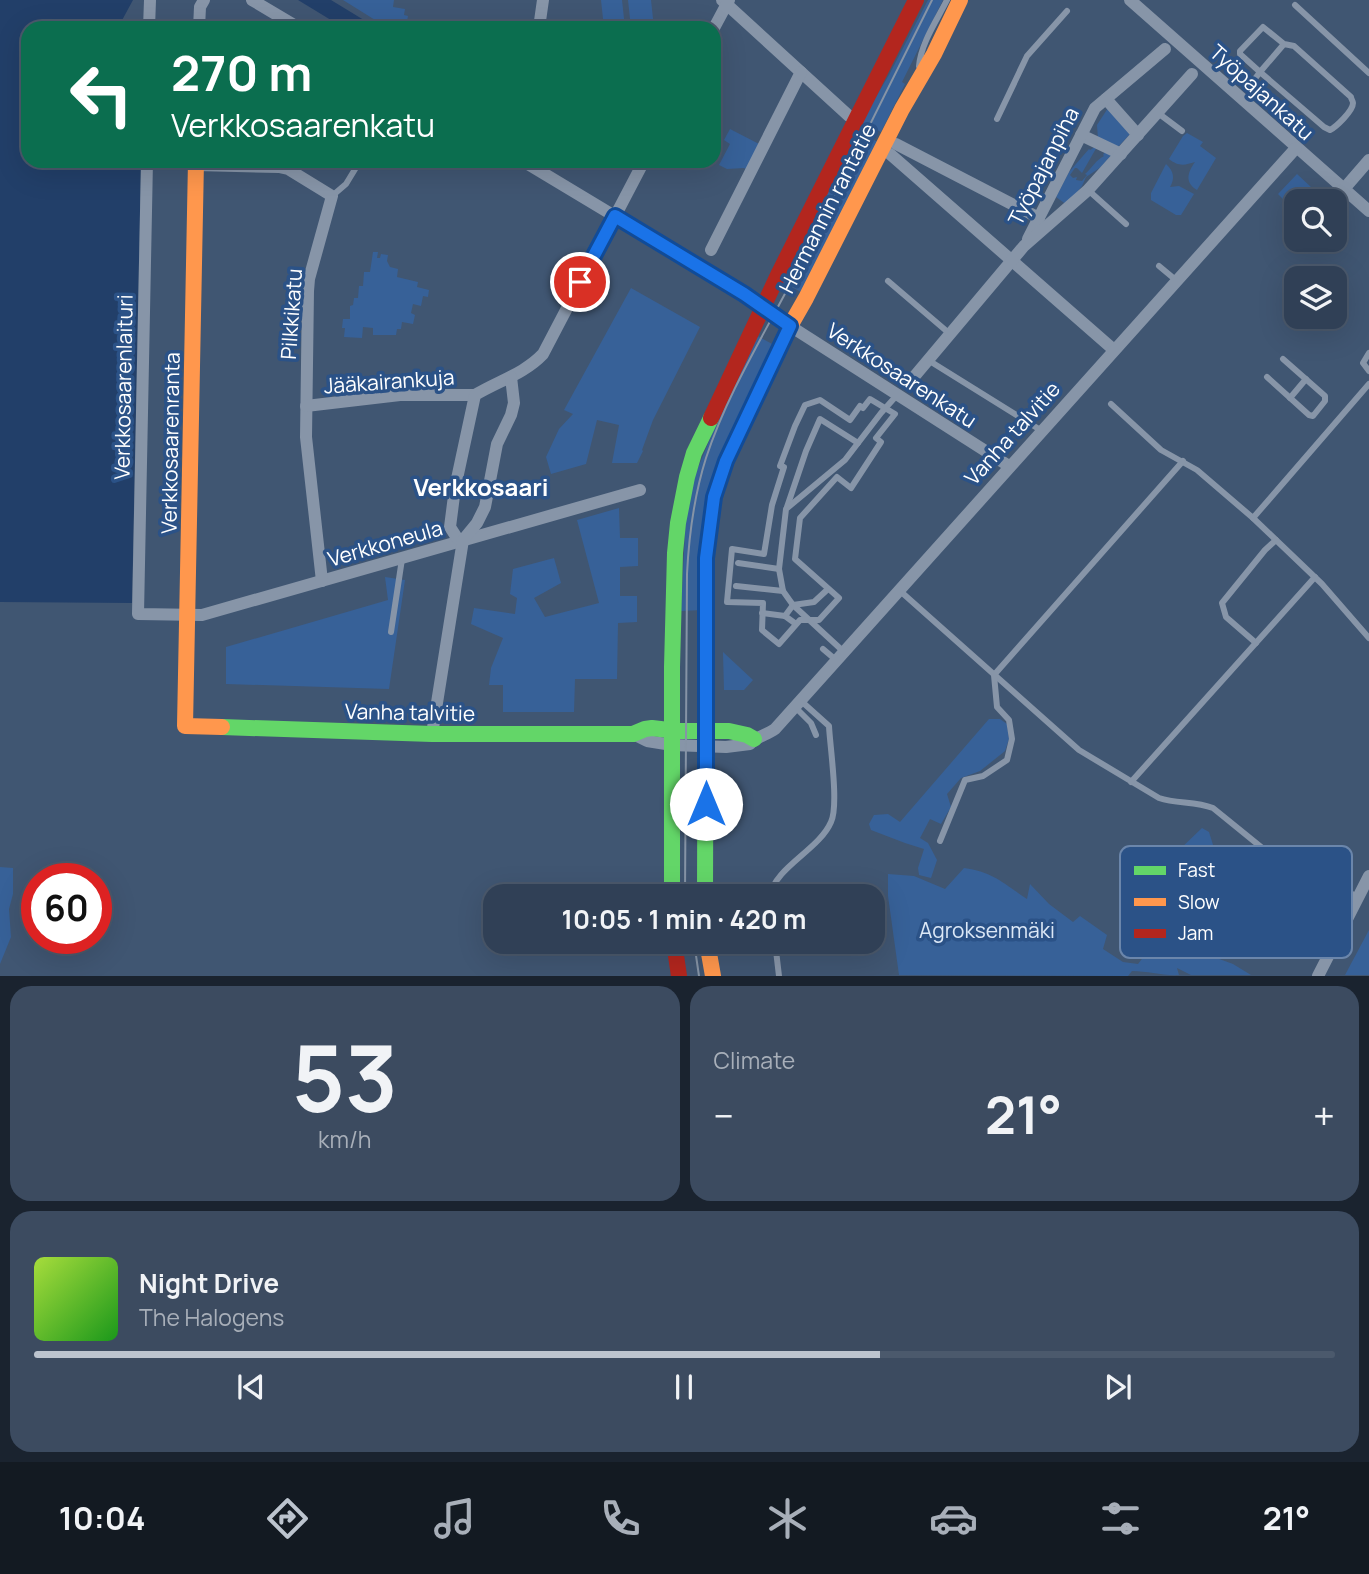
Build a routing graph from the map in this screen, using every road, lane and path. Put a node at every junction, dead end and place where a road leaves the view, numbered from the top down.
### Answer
1 (150, 0) edge
2 (204, 0) edge
3 (252, 0) edge
4 (544, 0) edge
5 (916, 0) edge
6 (923, 0) edge
7 (947, 0) edge
8 (960, 0) edge
9 (1130, 0) edge
10 (726, 1) edge
11 (1295, 5) dead end
12 (1067, 11) dead end
13 (149, 21) edge
14 (199, 21) edge
15 (287, 21) edge
16 (540, 21) edge
17 (717, 21) edge
18 (1284, 44) junction
19 (1165, 50) dead end
20 (1202, 64) junction
21 (883, 65) junction
22 (801, 72) junction
23 (1260, 72) junction
24 (1369, 73) edge
25 (1192, 74) joint
26 (917, 82) junction
27 (1251, 83) dead end
28 (1105, 99) junction
29 (1158, 112) junction
30 (849, 116) dead end
31 (997, 119) dead end
32 (1182, 131) dead end
33 (1081, 135) junction
34 (1138, 135) junction
35 (1296, 148) junction
36 (1121, 153) junction
37 (1369, 160) edge
38 (147, 168) edge
39 (196, 168) edge
40 (284, 168) edge
41 (356, 168) edge
42 (535, 168) edge
43 (640, 168) edge
44 (1342, 189) edge
45 (1344, 189) edge
46 (1088, 190) junction
47 (1347, 193) edge
48 (337, 195) junction
49 (1369, 211) edge
50 (615, 216) junction
51 (1039, 218) junction
52 (1126, 224) dead end
53 (1024, 246) junction
54 (711, 250) dead end
55 (1013, 260) junction
56 (1159, 266) dead end
57 (888, 281) dead end
58 (1177, 281) junction
59 (764, 307) junction
60 (790, 326) junction
61 (950, 334) junction
62 (1114, 350) junction
63 (1369, 353) edge
64 (1283, 359) dead end
65 (928, 360) junction
66 (1369, 371) edge
67 (511, 377) junction
68 (1267, 377) dead end
69 (1306, 379) junction
70 (908, 384) dead end
71 (1369, 384) edge
72 (898, 394) junction
73 (475, 395) junction
74 (1290, 398) junction
75 (1111, 404) dead end
76 (306, 406) junction
77 (1042, 431) junction
78 (858, 443) junction
79 (1183, 461) junction
80 (1009, 466) junction
81 (640, 490) dead end
82 (786, 509) junction
83 (1253, 518) junction
84 (463, 540) junction
85 (1276, 540) junction
86 (403, 557) junction
87 (738, 563) dead end
88 (779, 569) junction
89 (1315, 577) junction
90 (323, 581) junction
91 (736, 586) dead end
92 (828, 589) dead end
93 (899, 590) junction
94 (783, 591) junction
95 (793, 605) junction
96 (762, 613) junction
97 (138, 614) joint
98 (187, 615) junction
99 (785, 616) junction
100 (796, 624) dead end
101 (391, 632) dead end
102 (1369, 638) edge
103 (1256, 643) junction
104 (823, 649) dead end
105 (840, 656) junction
106 (994, 675) junction
107 (798, 704) junction
108 (186, 726) joint
109 (432, 734) junction
110 (816, 735) dead end
111 (672, 738) junction
112 (706, 739) junction
113 (754, 739) joint
114 (1131, 782) junction
115 (940, 841) dead end
116 (1260, 846) edge
117 (1369, 876) edge
118 (672, 884) edge
119 (705, 884) edge
120 (775, 884) edge
121 (1364, 900) edge
122 (1352, 920) edge
123 (676, 954) edge
124 (710, 954) edge
125 (776, 954) edge
126 (1328, 958) edge
127 (679, 975) edge
128 (713, 975) edge
129 (779, 975) edge
130 (1318, 975) edge

1 - 13 street
2 - 14 street
3 - 15 street
4 - 16 street
5 - 21 main road, Hermannin rantatie
6 - 21 lane
7 - 26 lane
8 - 26 main road, Hermannin rantatie
9 - 20 street, Työpajankatu
10 - 17 street
10 - 22 street
11 - 24 lane
12 - 31 lane
18 - 23 lane
18 - 23 lane
18 - 23 lane
19 - 28 street, Työpajanpiha
20 - 25 lane, Työpajanpiha
20 - 35 street, Työpajankatu
21 - 59 main road, Hermannin rantatie
22 - 30 street
22 - 54 street
23 - 27 lane
25 - 29 street, Työpajanpiha
26 - 60 main road, Hermannin rantatie
28 - 33 street, Työpajanpiha
28 - 34 street
29 - 32 lane
29 - 34 street, Työpajanpiha
33 - 36 street
33 - 51 street, Työpajanpiha
34 - 36 street, Työpajanpiha
35 - 44 street, Työpajankatu
35 - 58 street, Vanha talvitie
36 - 46 street, Työpajanpiha
37 - 45 street
38 - 97 street, Verkkosaarenlaituri
39 - 98 main road, Verkkosaarenranta
40 - 48 street
41 - 48 lane
42 - 50 street, Verkkosaarenkatu
43 - 50 street
46 - 52 lane
46 - 53 street, Työpajanpiha
47 - 49 street, Työpajankatu
48 - 76 street, Pilkkikatu
50 - 59 street, Verkkosaarenkatu
50 - 67 street
51 - 53 street, Työpajanpiha
51 - 55 street
53 - 55 street
55 - 61 street
55 - 62 street
56 - 58 lane
57 - 61 lane
58 - 62 street, Vanha talvitie
59 - 60 street, Verkkosaarenkatu
59 - 111 main road, Hermannin rantatie
60 - 72 street, Verkkosaarenkatu
60 - 112 main road, Hermannin rantatie
61 - 65 street
62 - 77 street, Vanha talvitie
63 - 66 lane
64 - 69 lane
65 - 70 street
65 - 77 lane
67 - 73 street
67 - 84 street
68 - 74 lane
69 - 74 lane
69 - 74 lane
71 - 83 lane
72 - 78 lane
72 - 80 street, Verkkosaarenkatu
73 - 76 street, Jääkairankuja
73 - 84 street
75 - 79 lane
76 - 90 street, Pilkkikatu
77 - 80 street, Vanha talvitie
78 - 82 lane
78 - 82 lane
79 - 83 lane
79 - 106 lane
80 - 93 street, Vanha talvitie
81 - 84 street, Verkkoneula
82 - 88 lane
83 - 85 lane
84 - 86 street, Verkkoneula
84 - 109 street
85 - 89 lane
85 - 103 lane
86 - 90 street, Verkkoneula
86 - 101 lane
87 - 88 lane
88 - 94 lane
89 - 102 lane
89 - 103 lane
90 - 98 street, Verkkoneula
91 - 94 lane
92 - 95 lane
93 - 105 street, Vanha talvitie
93 - 106 lane
94 - 95 lane
95 - 99 lane
95 - 105 lane
96 - 96 lane
96 - 99 lane
97 - 98 street, Verkkoneula
98 - 108 main road, Verkkosaarenranta
99 - 100 lane
103 - 114 lane
104 - 105 lane
105 - 107 street, Vanha talvitie
106 - 114 lane
106 - 115 lane
107 - 110 lane
107 - 113 street, Vanha talvitie
107 - 120 lane
108 - 109 main road, Vanha talvitie
109 - 111 main road, Vanha talvitie
111 - 112 main road, Vanha talvitie
111 - 118 main road
112 - 113 main road, Vanha talvitie
112 - 119 main road, Hermannin rantatie
114 - 116 lane
117 - 121 street
121 - 122 street
123 - 127 main road
124 - 128 main road
125 - 129 lane
126 - 130 street

